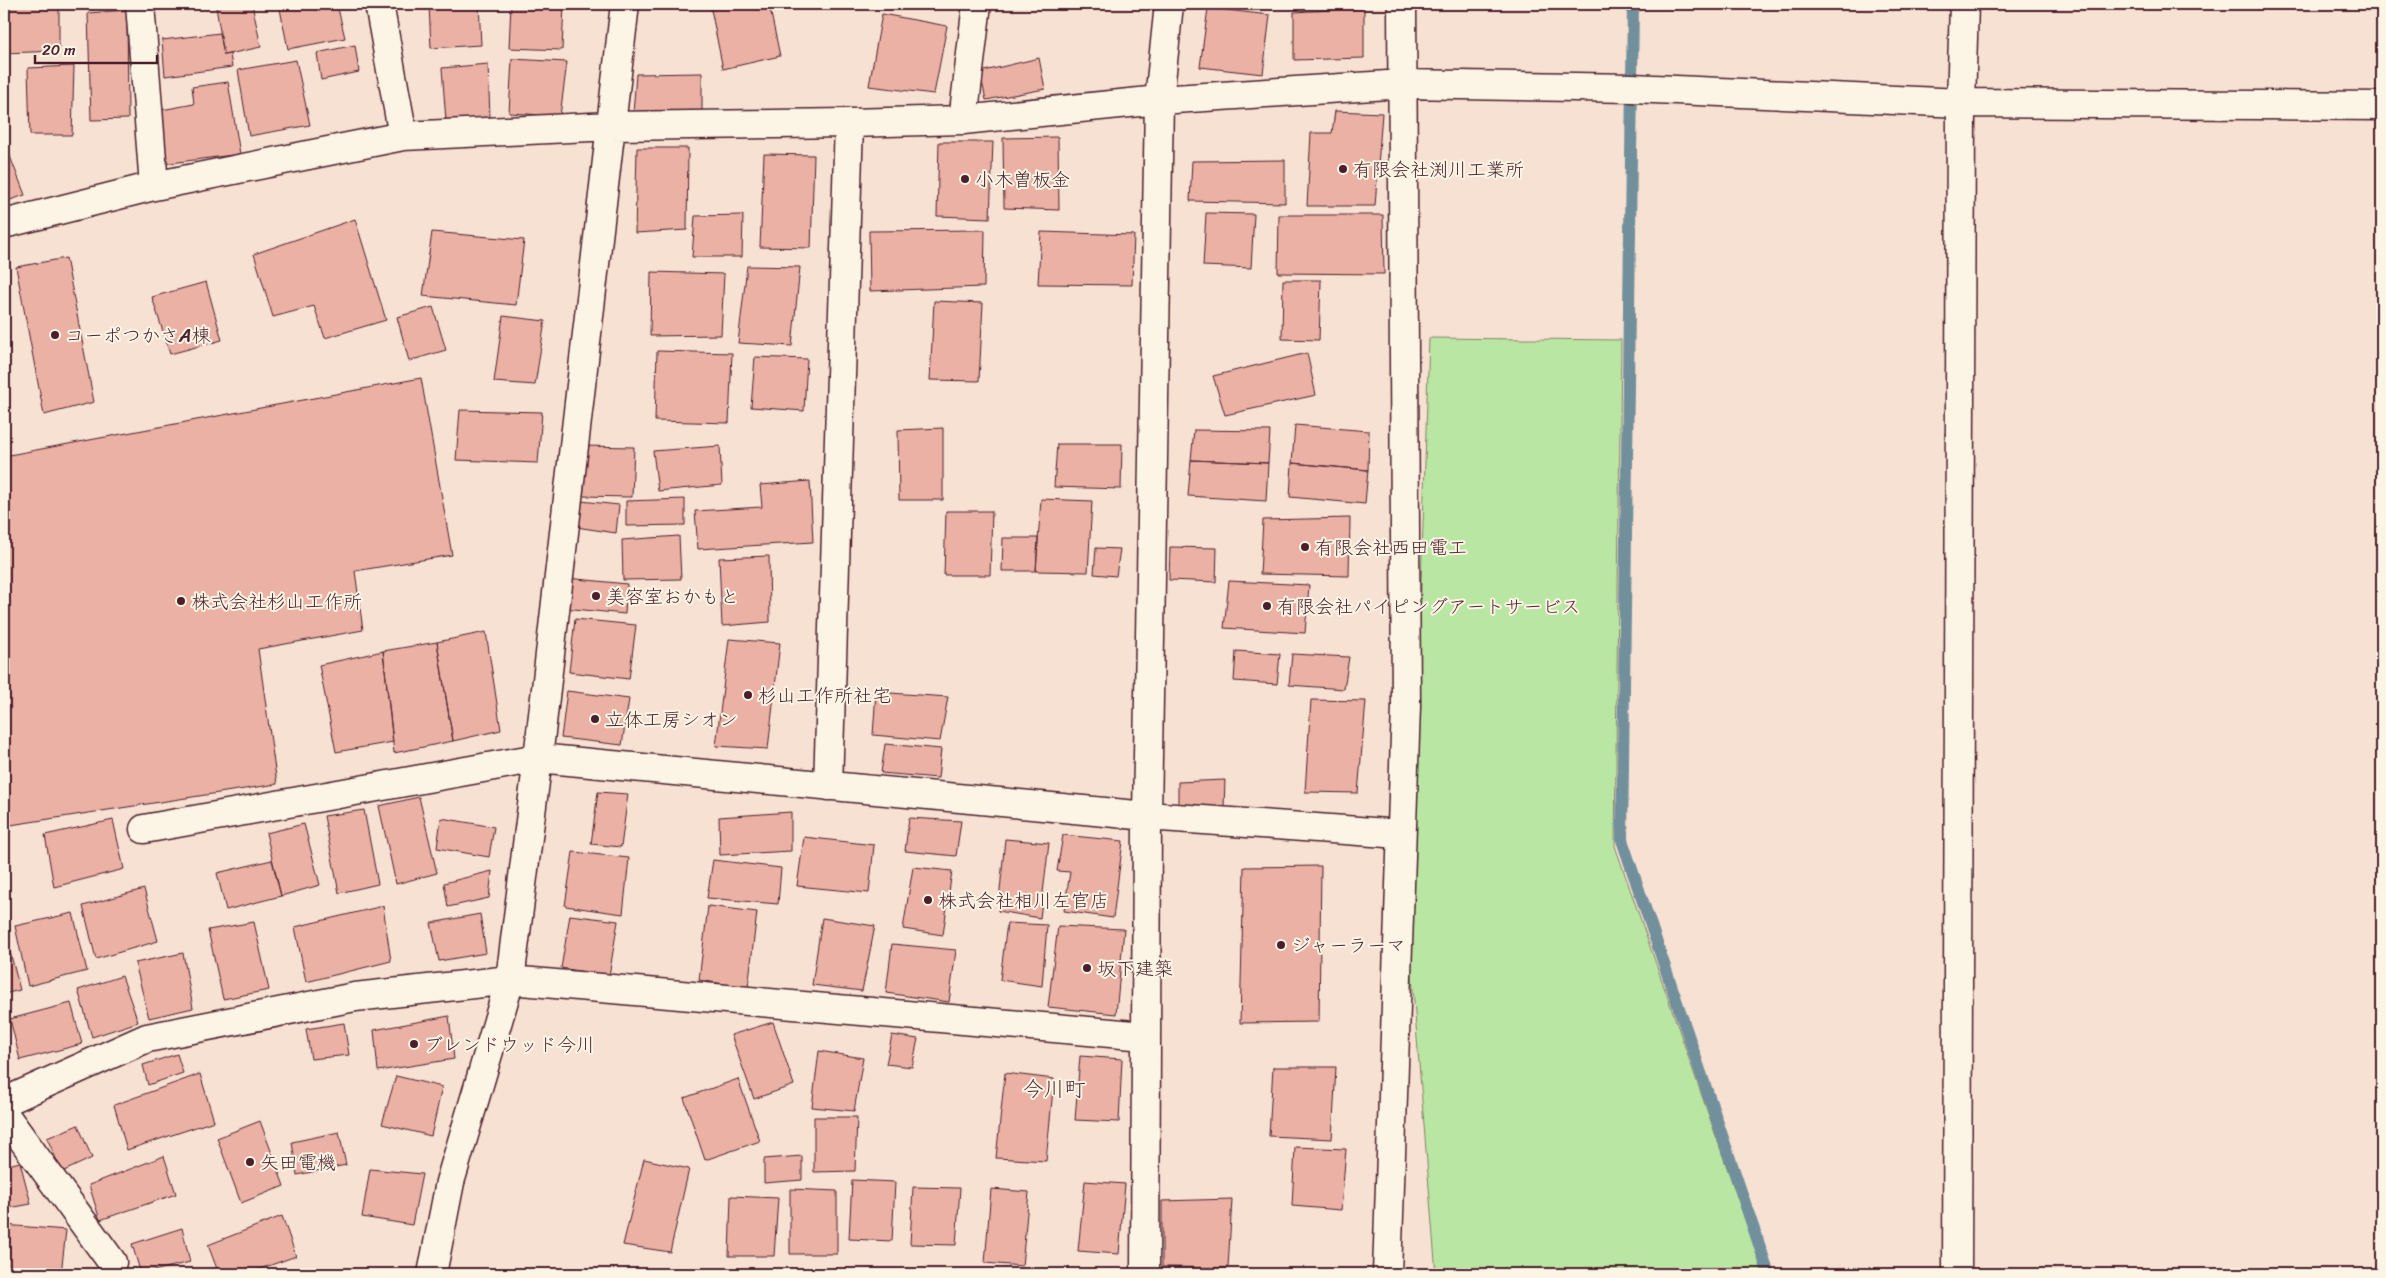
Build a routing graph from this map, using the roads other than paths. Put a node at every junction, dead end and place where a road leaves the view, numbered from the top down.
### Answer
1 (140, 4) edge
2 (379, 4) edge
3 (626, 4) edge
4 (977, 4) edge
5 (1169, 4) edge
6 (1402, 4) edge
7 (1964, 4) edge
8 (1402, 84) junction
9 (1159, 100) junction
10 (1961, 103) junction
11 (2382, 106) edge
12 (963, 120) junction
13 (849, 124) junction
14 (611, 126) junction
15 (403, 136) junction
16 (154, 186) junction
17 (4, 224) edge
18 (538, 758) junction
19 (828, 786) junction
20 (1147, 816) junction
21 (144, 829) dead end
22 (1401, 834) junction
23 (510, 980) junction
24 (1145, 1036) junction
25 (4, 1102) edge
26 (4, 1114) edge
27 (112, 1262) dead end
28 (432, 1274) edge
29 (1145, 1274) edge
30 (1387, 1274) edge
31 (1957, 1274) edge

1 - 16 street
2 - 15 street
3 - 14 street
4 - 12 street
5 - 9 street
6 - 8 street
7 - 10 street
8 - 9 street
8 - 10 street
8 - 22 street
9 - 12 street
9 - 20 street
10 - 11 street
10 - 31 street
12 - 13 street
13 - 14 street
13 - 19 street
14 - 15 street
14 - 18 street
15 - 16 street
16 - 17 street
18 - 19 street
18 - 21 street
18 - 23 street
19 - 20 street
20 - 22 street
20 - 24 street
22 - 30 street
23 - 24 street
23 - 25 street
23 - 28 street
24 - 29 street
26 - 27 street

